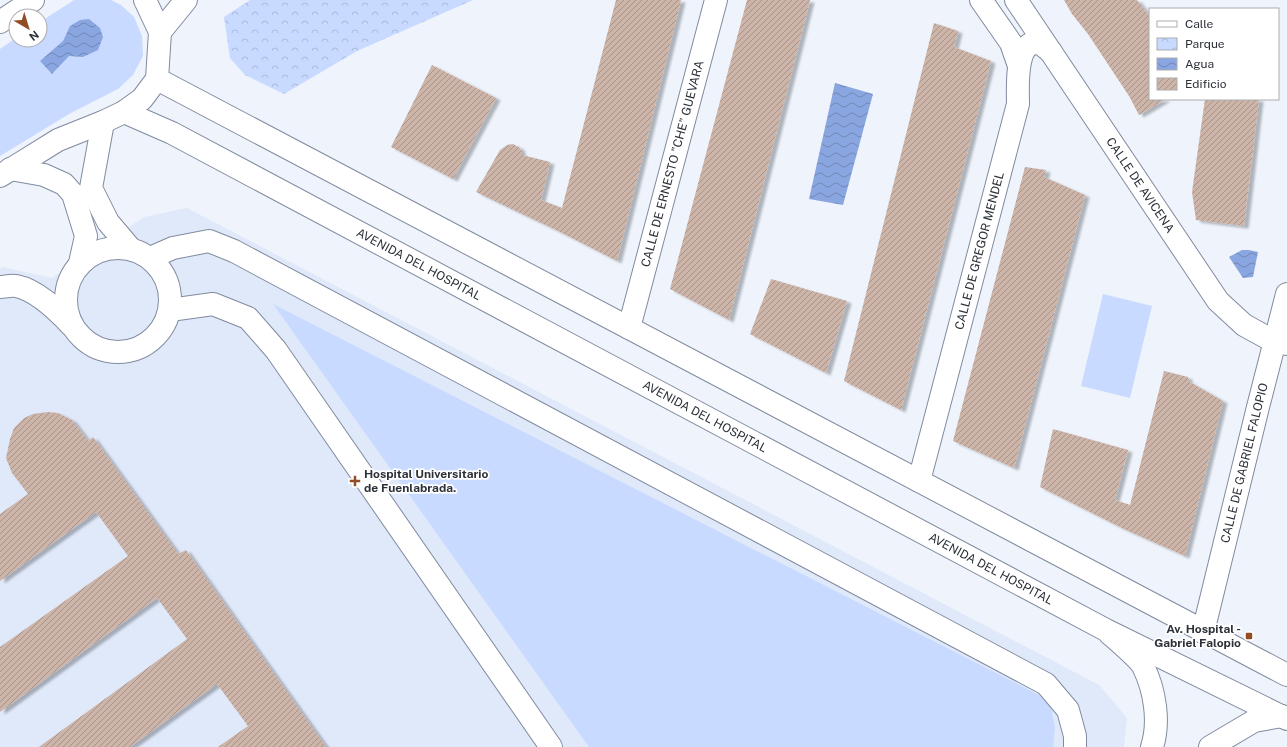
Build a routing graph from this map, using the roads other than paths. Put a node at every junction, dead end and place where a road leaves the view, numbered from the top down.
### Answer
1 (32, 0) edge
2 (145, 0) edge
3 (186, 0) edge
4 (716, 0) edge
5 (982, 0) edge
6 (1016, 0) edge
7 (0, 22) edge
8 (160, 32) junction
9 (1051, 52) junction
10 (1019, 66) junction
11 (157, 79) junction
12 (124, 112) junction
13 (103, 122) junction
14 (5, 172) edge
15 (130, 248) junction
16 (150, 258) junction
17 (80, 263) junction
18 (0, 287) edge
19 (1287, 294) edge
20 (170, 310) junction
21 (72, 326) junction
22 (629, 328) junction
23 (1281, 343) edge
24 (919, 481) junction
25 (1106, 630) junction
26 (1203, 632) junction
27 (1287, 675) edge
28 (1285, 718) edge
29 (551, 747) edge
30 (1075, 747) edge
31 (1152, 747) edge
32 (1210, 747) edge

1 - 7 main road
2 - 8 main road
3 - 8 main road
4 - 22 main road, CALLE DE ERNESTO "CHE" GUEVARA
5 - 10 main road
6 - 9 main road, CALLE DE AVICENA
8 - 11 main road
9 - 10 main road, CALLE DE GREGOR MENDEL
9 - 23 main road, CALLE DE AVICENA
10 - 24 main road, CALLE DE GREGOR MENDEL
11 - 12 main road
11 - 22 main road
12 - 13 main road
12 - 25 main road, AVENIDA DEL HOSPITAL
13 - 14 main road
13 - 15 main road
14 - 17 main road
15 - 16 main road
15 - 17 main road
16 - 20 main road
16 - 30 main road
17 - 21 main road
18 - 21 main road
19 - 23 main road, CALLE DE GABRIEL FALOPIO
20 - 21 main road
20 - 29 main road
22 - 24 main road
23 - 26 main road, CALLE DE GABRIEL FALOPIO
24 - 26 main road
25 - 28 main road, AVENIDA DEL HOSPITAL
25 - 31 main road
26 - 27 main road
28 - 32 main road

